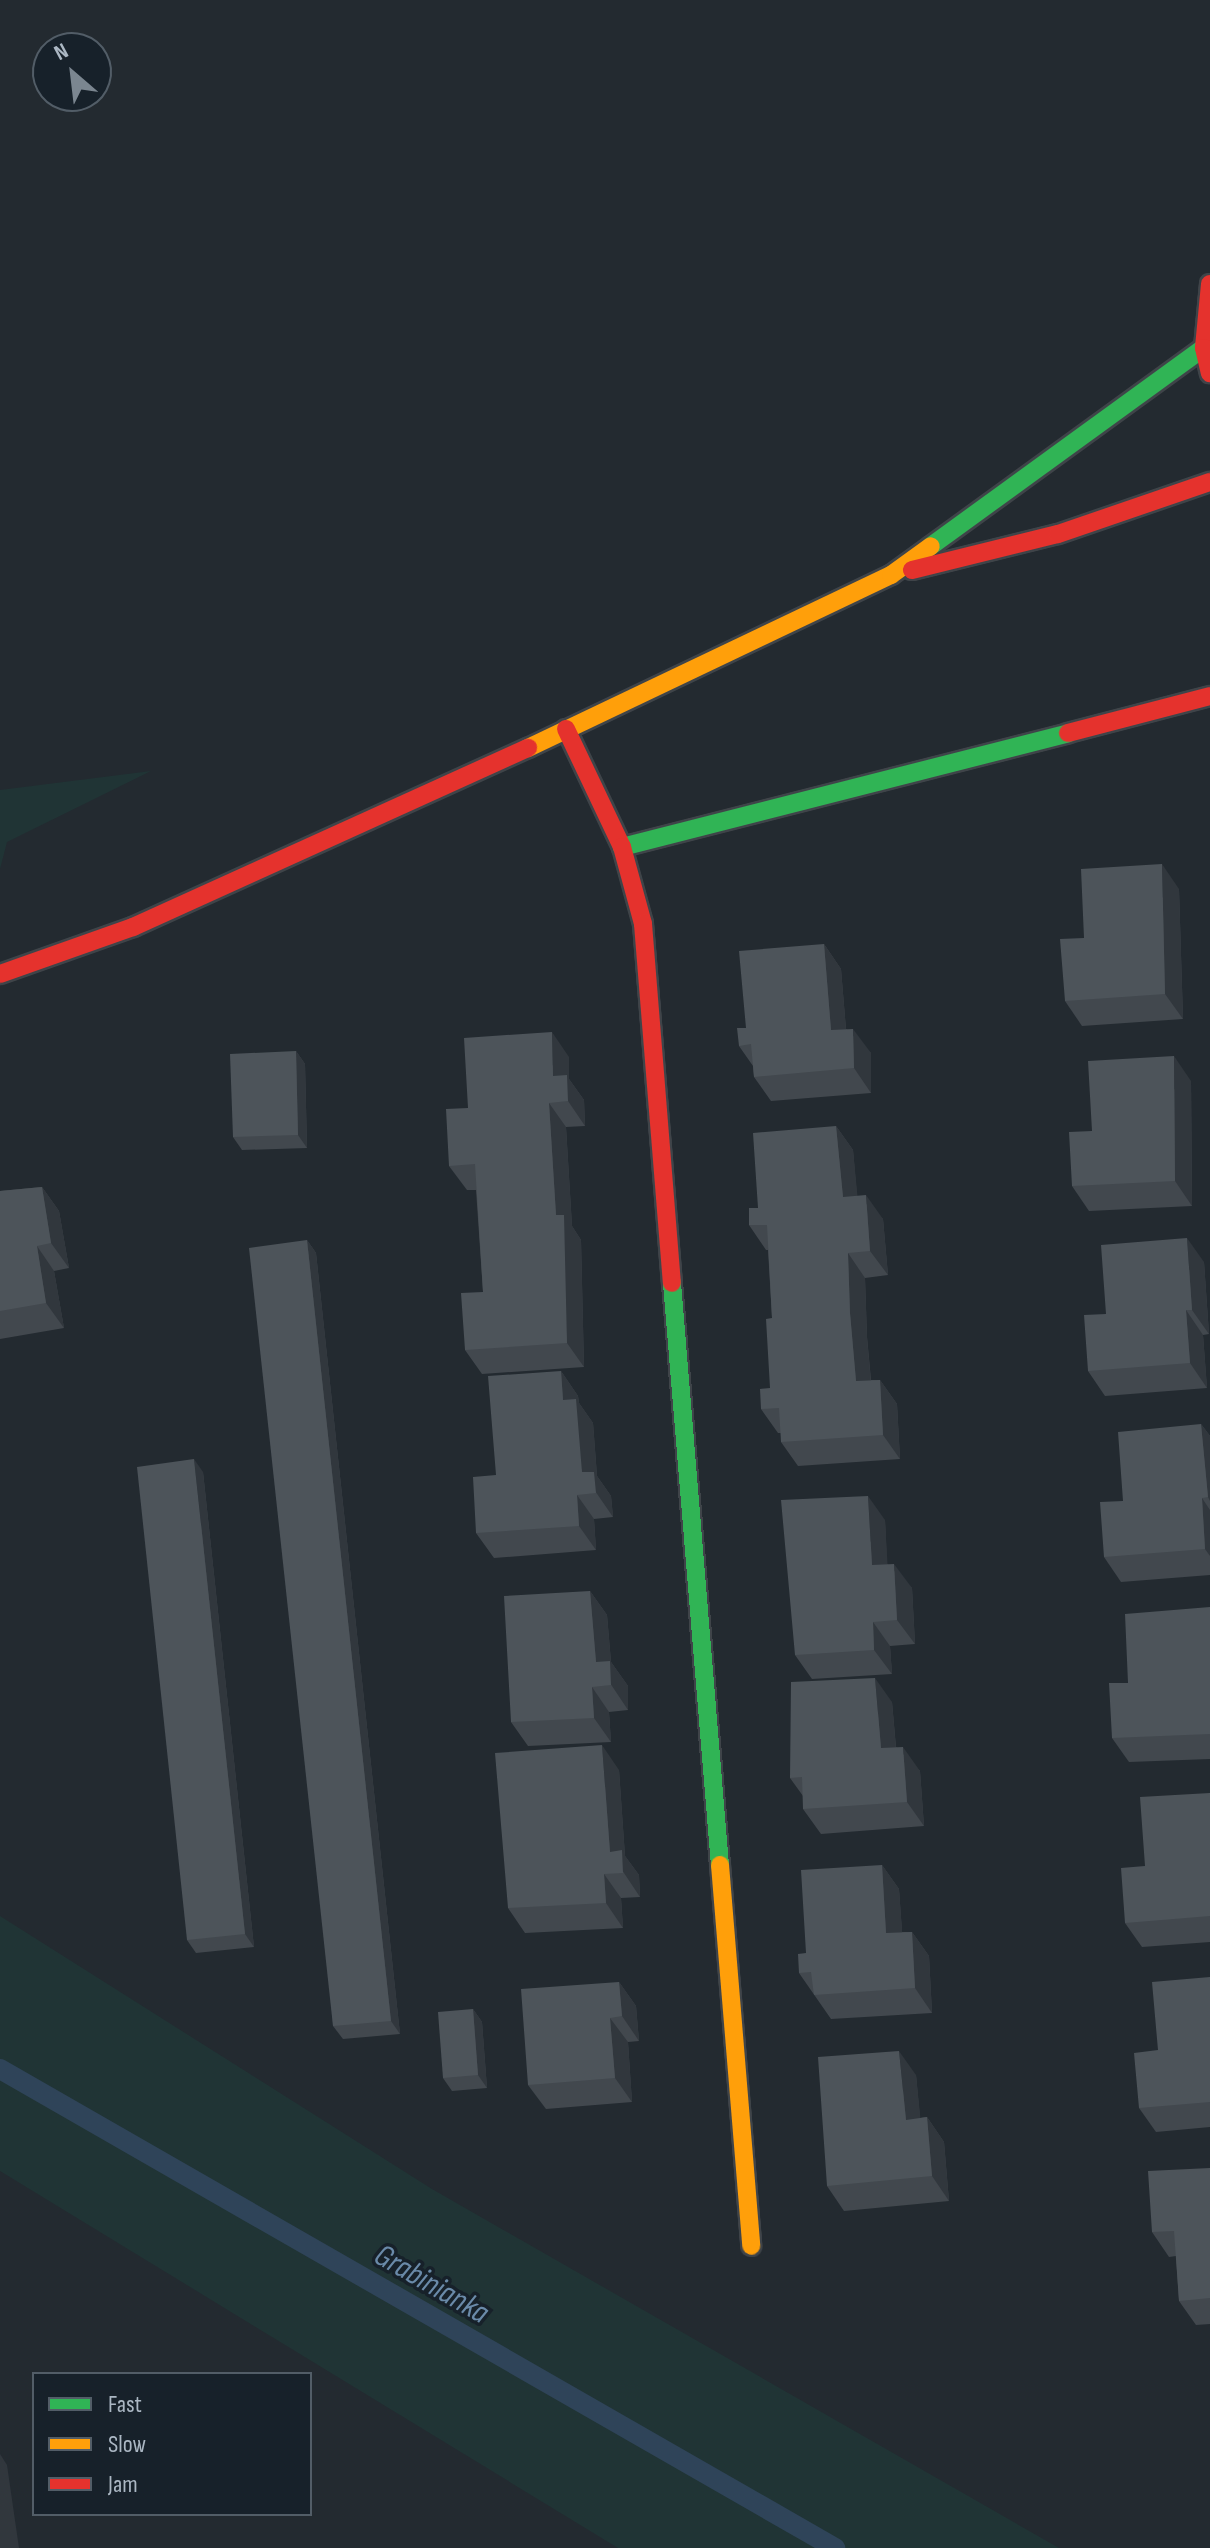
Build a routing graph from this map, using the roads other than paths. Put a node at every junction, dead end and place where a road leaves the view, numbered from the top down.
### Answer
1 (1210, 284) edge
2 (1204, 348) junction
3 (1210, 373) edge
4 (1210, 482) edge
5 (891, 575) junction
6 (1210, 696) edge
7 (566, 729) junction
8 (622, 847) junction
9 (0, 974) edge
10 (751, 2246) dead end

1 - 2 street
2 - 3 street
2 - 5 street
4 - 5 street
5 - 7 street
6 - 8 street
7 - 8 street
7 - 9 street
8 - 10 street

